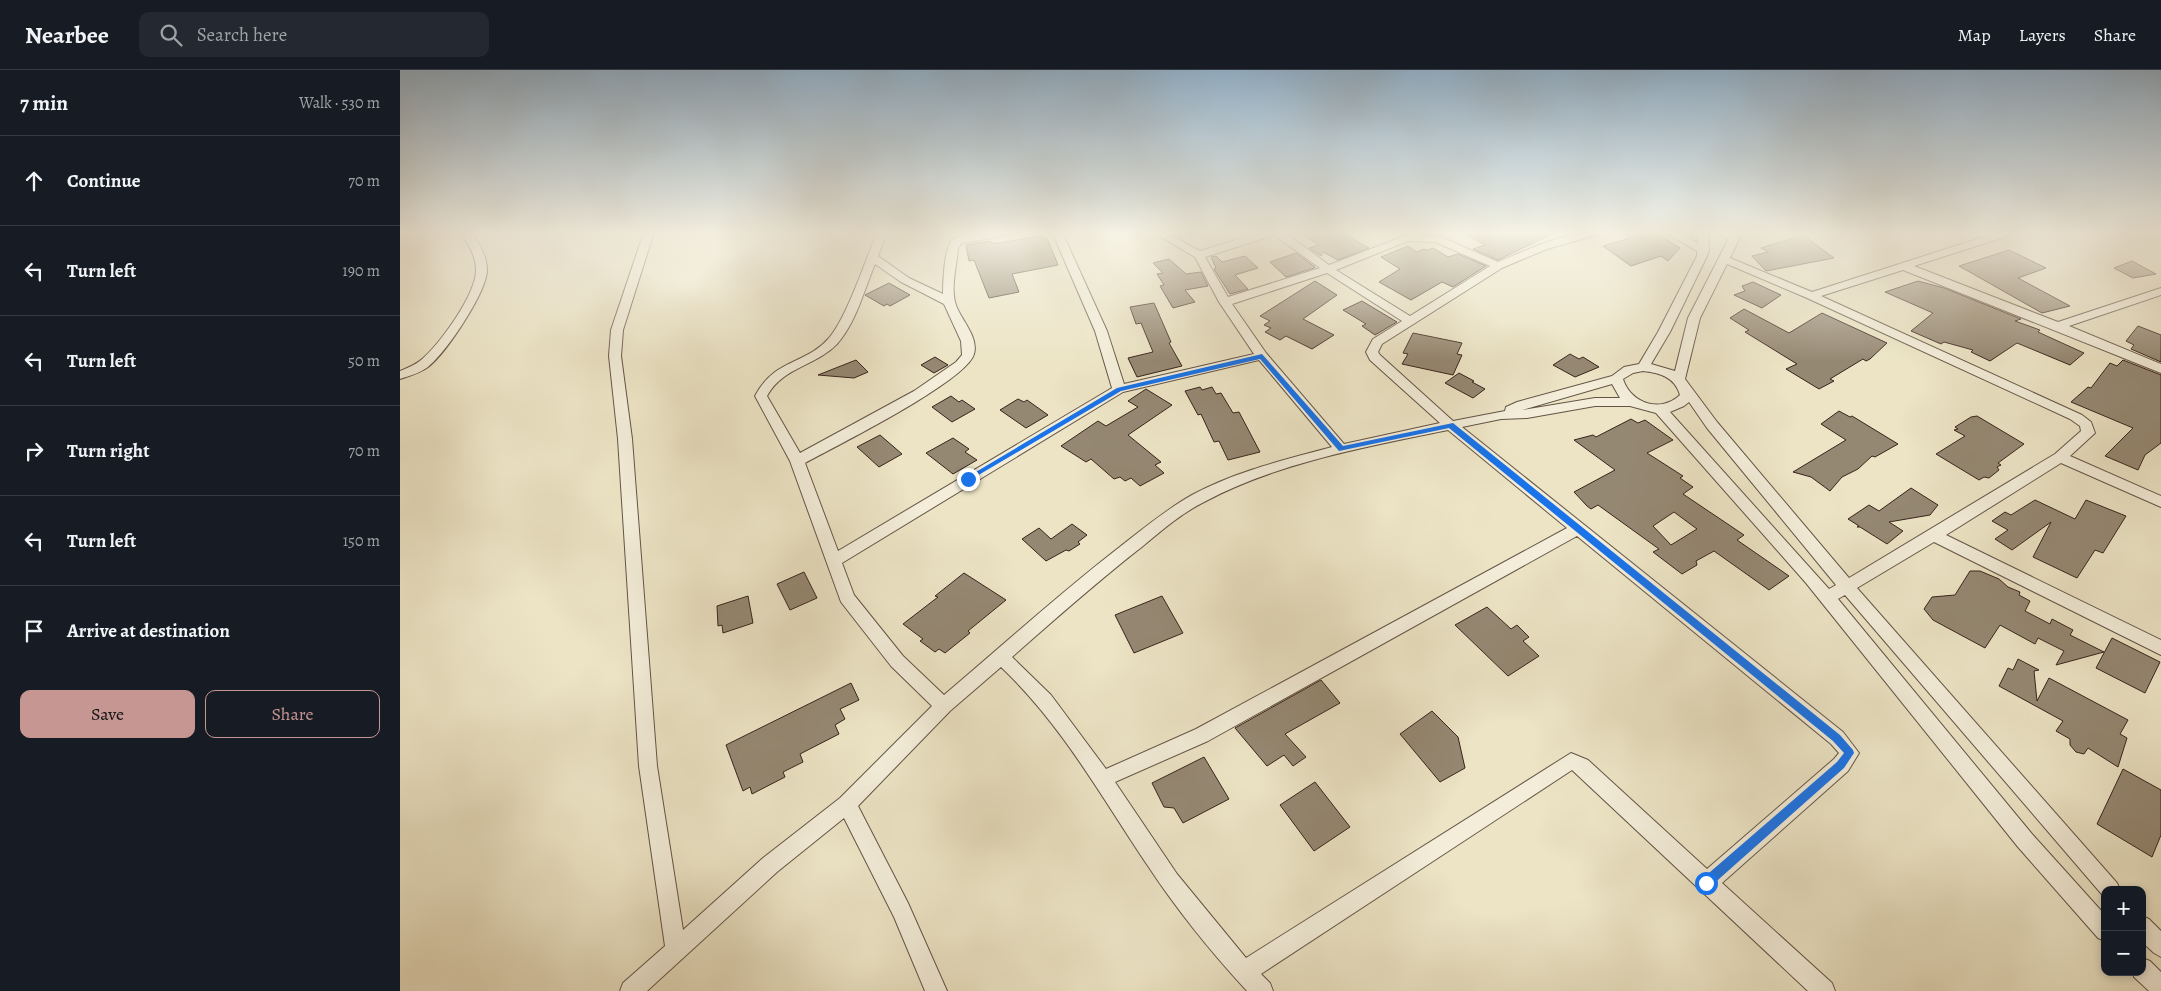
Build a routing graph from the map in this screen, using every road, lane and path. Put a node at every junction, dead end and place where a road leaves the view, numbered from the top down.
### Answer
1 (481, 275) edge
2 (635, 275) edge
3 (864, 275) edge
4 (898, 275) edge
5 (952, 275) edge
6 (1075, 275) edge
7 (1210, 275) edge
8 (1307, 275) edge
9 (1339, 275) edge
10 (1484, 275) edge
11 (1692, 275) edge
12 (1715, 275) edge
13 (1762, 275) edge
14 (1880, 275) edge
15 (1927, 275) edge
16 (2161, 291) edge
17 (1811, 296) junction
18 (949, 302) junction
19 (1225, 302) junction
20 (1411, 322) junction
21 (2058, 326) junction
22 (1262, 356) junction
23 (1643, 367) junction
24 (2161, 369) edge
25 (400, 375) edge
26 (1617, 379) junction
27 (1682, 383) junction
28 (1119, 389) junction
29 (1633, 402) junction
30 (1660, 409) junction
31 (1501, 415) junction
32 (1450, 425) junction
33 (1341, 449) junction
34 (2060, 457) junction
35 (797, 461) junction
36 (2161, 502) edge
37 (1578, 529) junction
38 (1934, 535) junction
39 (835, 560) junction
40 (1848, 588) junction
41 (1827, 598) junction
42 (2161, 648) edge
43 (1002, 658) junction
44 (944, 706) junction
45 (1102, 779) junction
46 (847, 804) junction
47 (1706, 883) junction
48 (2107, 886) edge
49 (2101, 927) edge
50 (2146, 930) edge
51 (2161, 946) edge
52 (676, 951) junction
53 (1244, 972) junction
54 (2146, 973) edge
55 (641, 987) edge
56 (2161, 987) edge
57 (936, 991) edge
58 (1262, 991) edge
59 (1824, 991) edge

1 - 25 street
2 - 52 street
3 - 35 street
4 - 18 street
5 - 18 street
6 - 28 street
7 - 19 street
8 - 19 street
9 - 20 street
10 - 20 street
11 - 23 street
12 - 27 street
13 - 17 street
14 - 17 street
15 - 21 street
16 - 21 street
17 - 34 street
18 - 35 street
19 - 22 street
20 - 32 street
21 - 24 street
22 - 28 street
22 - 33 street
23 - 26 street
23 - 27 street
26 - 29 street
26 - 31 street
27 - 30 street
27 - 40 street
28 - 39 street
29 - 30 street
29 - 31 street
30 - 41 street
31 - 32 street
32 - 33 street
32 - 37 street
33 - 43 street
34 - 36 street
34 - 38 street
35 - 39 street
37 - 45 street
37 - 47 street
38 - 40 street
38 - 42 street
39 - 44 street
40 - 41 street
40 - 48 street
41 - 49 street
43 - 44 street
43 - 45 street
44 - 46 street
45 - 53 street
46 - 52 street
46 - 57 street
47 - 53 street
47 - 59 street
50 - 51 street
52 - 55 street
53 - 58 street
54 - 56 street

